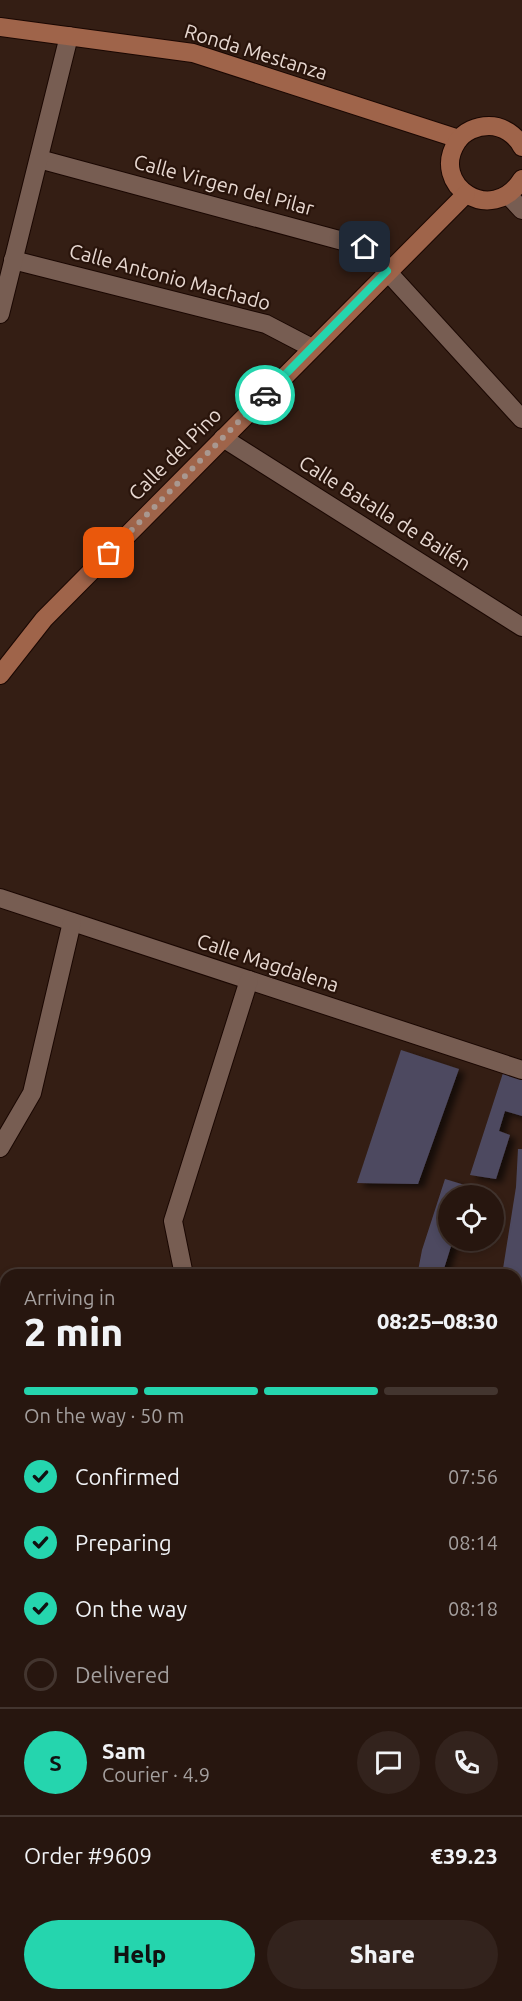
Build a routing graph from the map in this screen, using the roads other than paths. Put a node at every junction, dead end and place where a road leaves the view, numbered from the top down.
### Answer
1 (0, 27) edge
2 (69, 36) junction
3 (459, 139) junction
4 (522, 147) edge
5 (39, 159) junction
6 (522, 179) edge
7 (466, 194) junction
8 (508, 195) junction
9 (522, 210) edge
10 (14, 260) junction
11 (387, 271) junction
12 (0, 314) edge
13 (312, 348) junction
14 (522, 419) edge
15 (223, 438) junction
16 (522, 627) edge
17 (0, 675) edge
18 (0, 898) edge
19 (72, 922) junction
20 (249, 980) junction
21 (522, 1070) edge
22 (0, 1148) edge
23 (183, 1269) edge

1 - 2 street, Ronda Mestanza
2 - 3 street, Ronda Mestanza
2 - 5 street
3 - 4 street
3 - 7 street
5 - 10 street
5 - 11 street, Calle Virgen del Pilar
6 - 8 street
7 - 8 street
7 - 11 street, Calle del Pino
8 - 9 street
10 - 12 street
10 - 13 street, Calle Antonio Machado
11 - 13 street, Calle del Pino
11 - 14 street, Calle Virgen del Pilar
13 - 15 street, Calle del Pino
15 - 16 street, Calle Batalla de Bailén
15 - 17 street, Calle del Pino
18 - 19 street, Calle Magdalena
19 - 20 street, Calle Magdalena
19 - 22 street
20 - 21 street, Calle Magdalena
20 - 23 street

